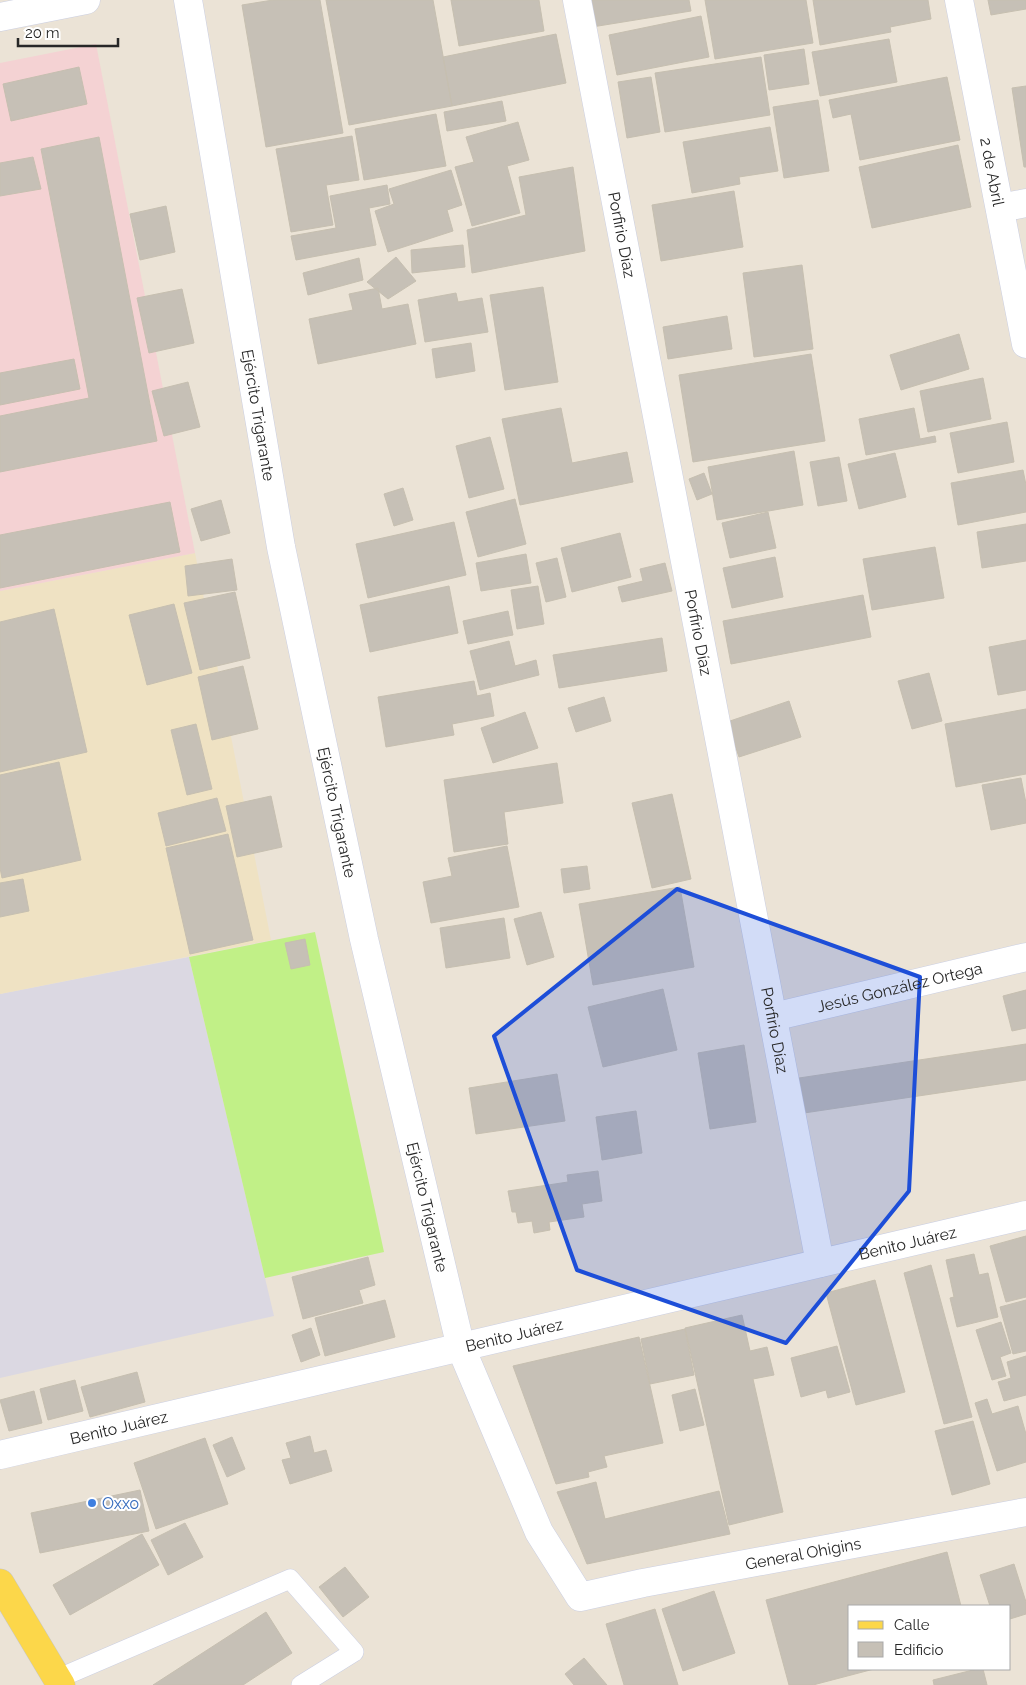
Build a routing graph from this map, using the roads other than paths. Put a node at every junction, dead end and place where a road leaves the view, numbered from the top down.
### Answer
1 (86, 0) edge
2 (188, 0) edge
3 (577, 0) edge
4 (959, 0) edge
5 (0, 17) edge
6 (1026, 203) edge
7 (1000, 208) junction
8 (1026, 344) edge
9 (1026, 957) edge
10 (773, 1017) junction
11 (1026, 1215) edge
12 (820, 1263) junction
13 (461, 1348) junction
14 (0, 1455) edge
15 (1026, 1512) edge
16 (0, 1583) edge
17 (580, 1596) joint
18 (59, 1682) edge
19 (301, 1685) edge

1 - 5 street
2 - 13 street, Ejército Trigarante
3 - 10 street, Porfirio Díaz
4 - 7 street, 2 de Abril
6 - 7 street
7 - 8 street, 2 de Abril
9 - 10 street, Jesús González Ortega
10 - 12 street, Porfirio Díaz
11 - 12 street, Benito Juárez
12 - 13 street, Benito Juárez
13 - 14 street, Benito Juárez
13 - 17 street, Ejército Trigarante
15 - 17 street, General Ohigins
16 - 18 main road
18 - 19 lane

